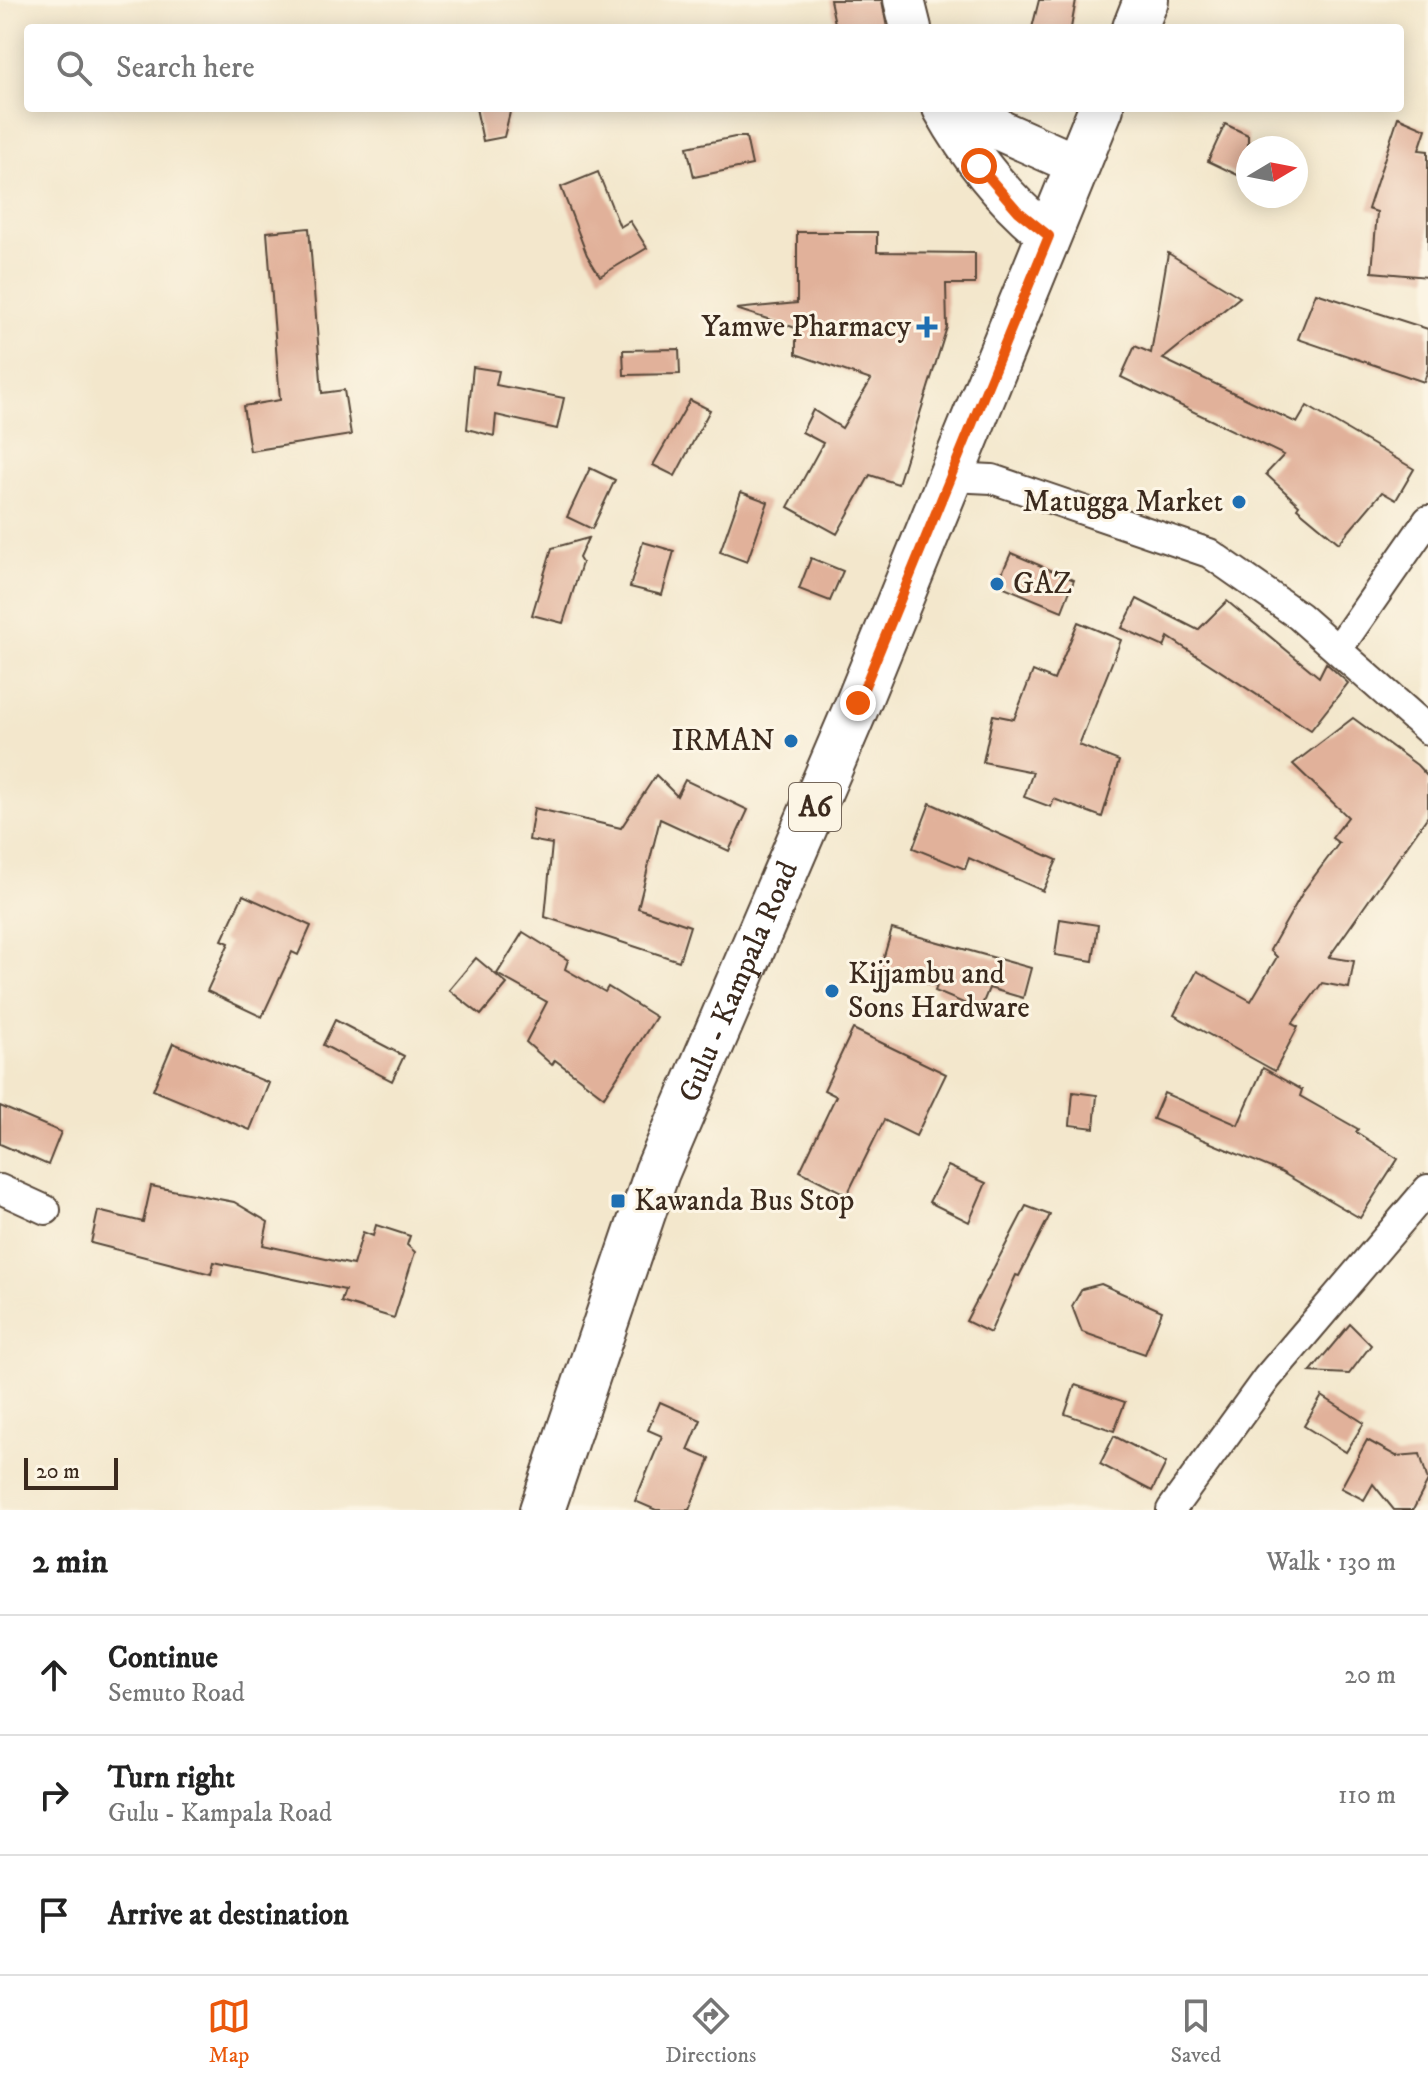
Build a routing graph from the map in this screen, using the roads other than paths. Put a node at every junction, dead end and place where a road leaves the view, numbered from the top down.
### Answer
1 (1146, 0) edge
2 (1137, 24) edge
3 (945, 112) edge
4 (981, 112) edge
5 (1099, 112) edge
6 (1078, 165) junction
7 (1049, 236) junction
8 (951, 477) junction
9 (1428, 520) edge
10 (1338, 649) junction
11 (1428, 730) edge
12 (0, 1189) edge
13 (1428, 1189) edge
14 (46, 1210) dead end
15 (547, 1509) edge
16 (1171, 1510) edge

1 - 2 main road
3 - 7 main road
4 - 6 main road
5 - 6 main road, Gulu - Kampala Road / A6
6 - 7 main road, Gulu - Kampala Road / A6
7 - 8 main road, Gulu - Kampala Road / A6
8 - 10 street
8 - 15 main road, Gulu - Kampala Road / A6
9 - 10 street
10 - 11 street
12 - 14 street
13 - 16 street

